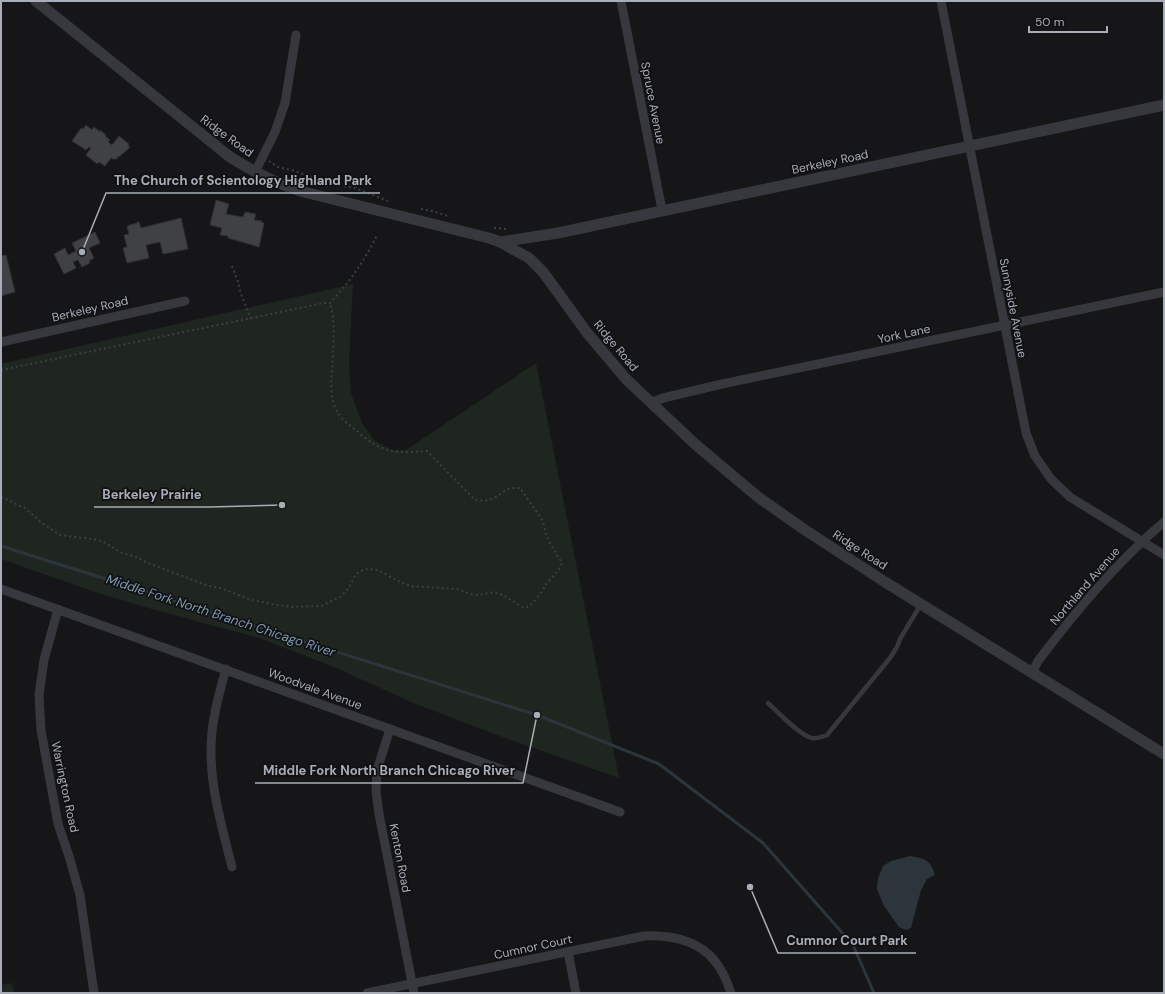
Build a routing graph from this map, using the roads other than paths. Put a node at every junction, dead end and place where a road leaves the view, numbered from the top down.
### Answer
1 (36, 1) edge
2 (621, 1) edge
3 (941, 1) edge
4 (296, 35) dead end
5 (1164, 105) edge
6 (970, 146) junction
7 (255, 172) junction
8 (662, 210) junction
9 (500, 242) junction
10 (1164, 292) edge
11 (185, 301) dead end
12 (1004, 325) junction
13 (1, 342) edge
14 (650, 403) junction
15 (1164, 522) edge
16 (1142, 543) junction
17 (1164, 555) edge
18 (1, 589) edge
19 (921, 604) junction
20 (58, 609) junction
21 (226, 669) junction
22 (1032, 673) junction
23 (768, 703) dead end
24 (390, 729) junction
25 (1164, 754) edge
26 (620, 812) dead end
27 (232, 867) dead end
28 (568, 952) junction
29 (413, 988) edge
30 (94, 993) edge
31 (367, 993) edge
32 (576, 993) edge
33 (732, 993) edge

1 - 7 street, Ridge Road
2 - 8 street, Spruce Avenue
3 - 6 street, Sunnyside Avenue
4 - 7 street
5 - 6 street, Berkeley Road
6 - 8 street, Berkeley Road
6 - 12 street, Sunnyside Avenue
7 - 9 street, Ridge Road
8 - 9 street, Berkeley Road
9 - 14 street, Ridge Road
10 - 12 street, York Lane
11 - 13 street, Berkeley Road
12 - 14 street, York Lane
12 - 16 street, Sunnyside Avenue
14 - 19 street, Ridge Road
15 - 16 street, Northland Avenue
16 - 17 street, Sunnyside Avenue
16 - 22 street, Northland Avenue
18 - 20 street, Woodvale Avenue
19 - 22 street, Ridge Road
19 - 23 lane
20 - 21 street, Woodvale Avenue
20 - 30 street, Warrington Road
21 - 24 street, Woodvale Avenue
21 - 27 street
22 - 25 street, Ridge Road
24 - 26 street, Woodvale Avenue
24 - 29 street, Kenton Road
28 - 29 street, Cumnor Court
28 - 32 street
28 - 33 street, Cumnor Court
29 - 31 street, Cumnor Court

